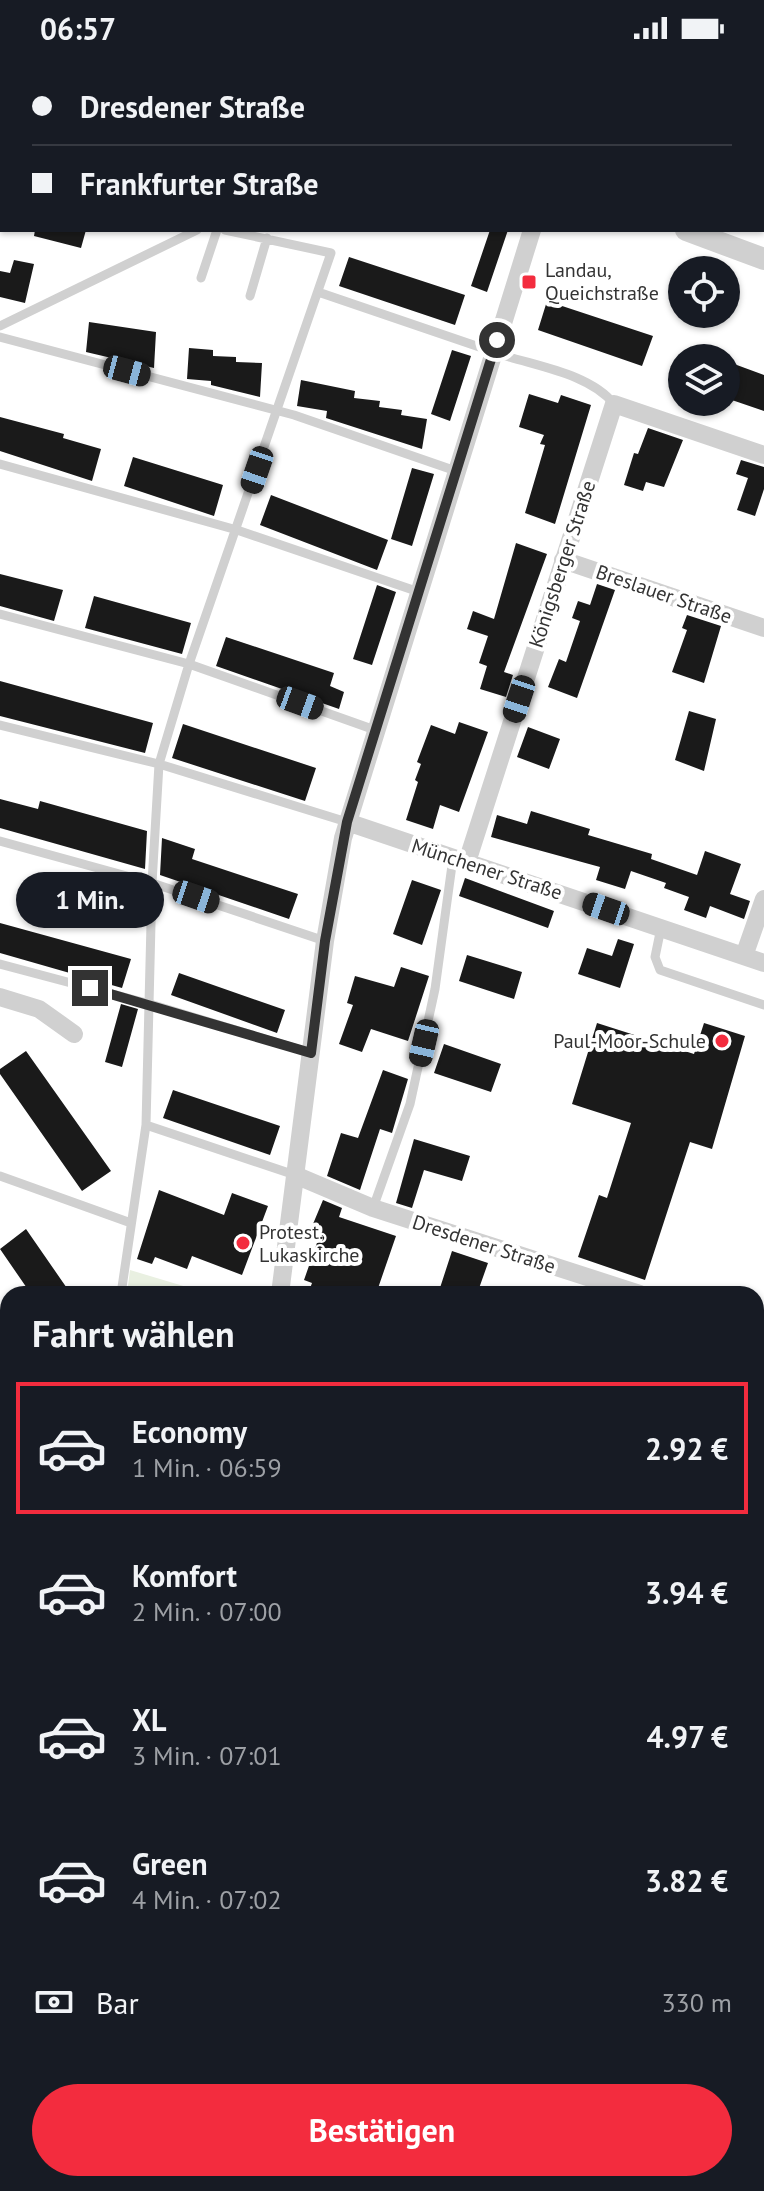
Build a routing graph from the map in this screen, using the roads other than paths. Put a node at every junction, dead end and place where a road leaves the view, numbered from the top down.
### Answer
1 (193, 232) edge
2 (216, 232) edge
3 (236, 232) edge
4 (531, 232) edge
5 (691, 232) edge
6 (267, 238) junction
7 (764, 259) edge
8 (201, 278) dead end
9 (318, 292) junction
10 (250, 296) dead end
11 (0, 326) edge
12 (0, 337) edge
13 (500, 354) junction
14 (614, 404) junction
15 (276, 410) junction
16 (764, 455) edge
17 (0, 464) edge
18 (456, 471) junction
19 (237, 530) junction
20 (563, 560) junction
21 (419, 592) junction
22 (0, 614) edge
23 (764, 628) edge
24 (189, 664) junction
25 (0, 725) edge
26 (375, 730) junction
27 (159, 764) junction
28 (347, 822) junction
29 (0, 841) edge
30 (460, 860) junction
31 (152, 883) junction
32 (764, 899) edge
33 (661, 928) junction
34 (325, 941) junction
35 (744, 956) junction
36 (764, 963) edge
37 (0, 964) edge
38 (0, 997) edge
39 (150, 1004) junction
40 (764, 1005) edge
41 (74, 1034) dead end
42 (311, 1053) junction
43 (146, 1125) junction
44 (295, 1175) junction
45 (0, 1176) edge
46 (373, 1208) junction
47 (131, 1223) junction
48 (122, 1286) edge
49 (281, 1286) edge
50 (615, 1286) edge

1 - 11 lane
2 - 8 lane
3 - 6 lane
4 - 13 street
5 - 7 street
6 - 9 lane
6 - 10 lane
9 - 13 lane
9 - 15 lane
12 - 15 lane
13 - 14 lane
13 - 18 street
14 - 16 street
14 - 20 street, Königsberger Straße
15 - 18 lane
15 - 19 lane
17 - 19 lane
18 - 21 street
19 - 21 lane
19 - 24 lane
20 - 23 street, Breslauer Straße
20 - 30 street, Königsberger Straße
21 - 26 street
22 - 24 lane
24 - 26 lane
24 - 27 lane
25 - 27 lane
26 - 28 street
27 - 28 lane
27 - 31 lane
28 - 30 street, Münchener Straße
28 - 34 street
29 - 31 lane
30 - 33 street, Münchener Straße
30 - 46 lane
31 - 34 lane
31 - 39 lane
32 - 35 street
33 - 35 street, Münchener Straße
33 - 40 lane
34 - 42 street
35 - 36 street, Münchener Straße
37 - 39 lane
38 - 41 street
39 - 42 lane
39 - 43 lane
42 - 44 street
43 - 44 lane
43 - 47 lane
44 - 46 street, Dresdener Straße
44 - 49 street
45 - 47 lane
46 - 50 street, Dresdener Straße
47 - 48 lane

